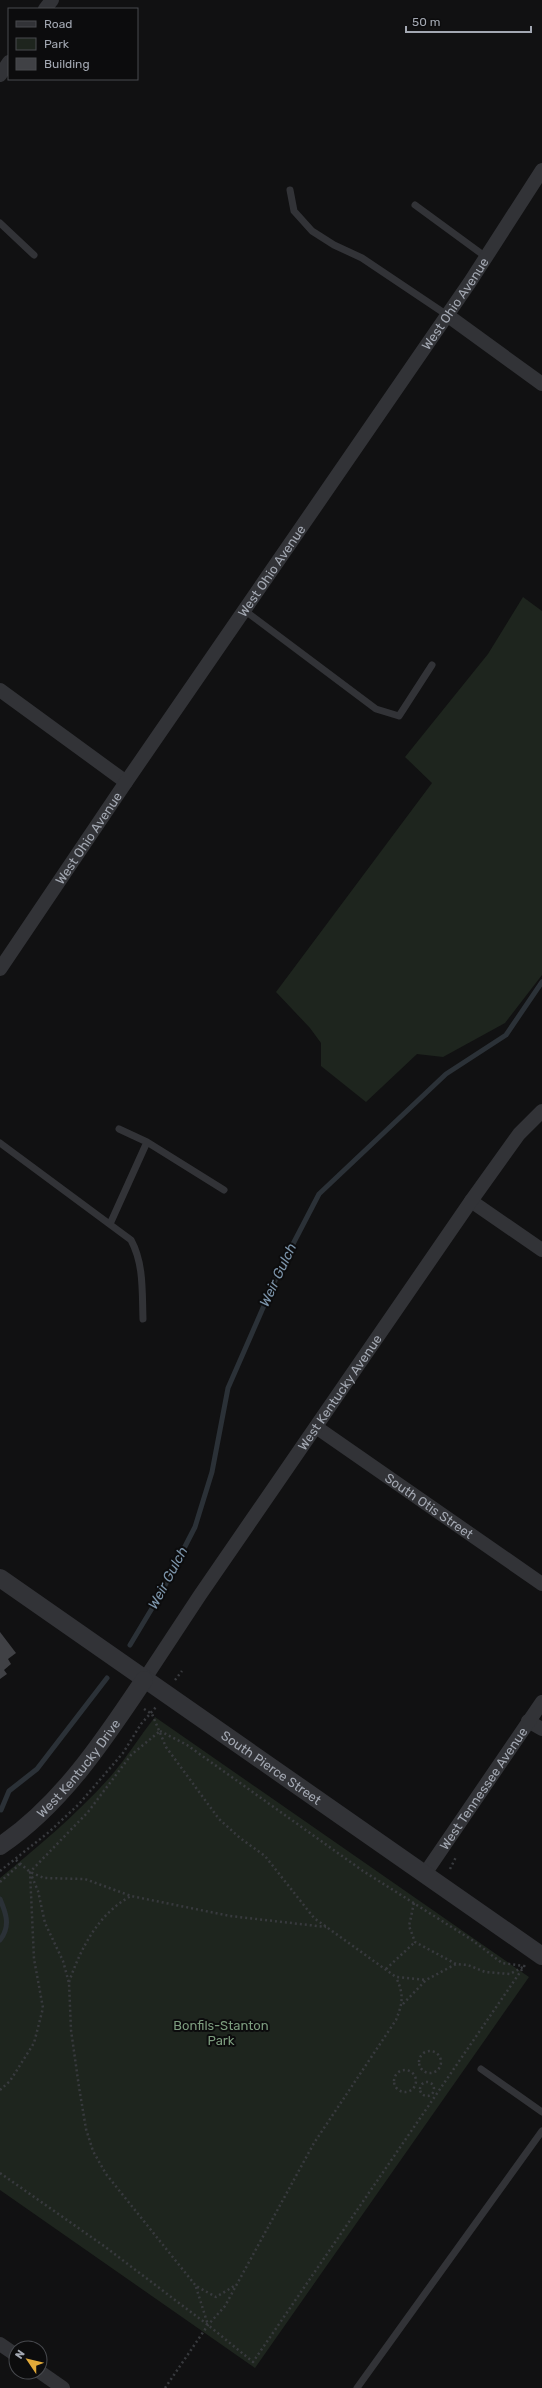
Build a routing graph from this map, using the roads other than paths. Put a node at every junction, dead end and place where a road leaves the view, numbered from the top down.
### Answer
1 (52, 0) edge
2 (46, 8) edge
3 (8, 63) edge
4 (0, 75) edge
5 (542, 170) edge
6 (290, 190) dead end
7 (415, 205) dead end
8 (0, 224) edge
9 (34, 255) dead end
10 (486, 257) junction
11 (447, 315) junction
12 (542, 384) edge
13 (244, 610) junction
14 (432, 665) dead end
15 (0, 690) edge
16 (126, 782) junction
17 (0, 970) edge
18 (542, 1111) edge
19 (119, 1129) dead end
20 (148, 1142) junction
21 (0, 1143) edge
22 (224, 1190) dead end
23 (471, 1201) junction
24 (110, 1224) junction
25 (542, 1250) edge
26 (143, 1319) dead end
27 (316, 1427) junction
28 (0, 1578) edge
29 (542, 1584) edge
30 (144, 1680) junction
31 (542, 1702) edge
32 (528, 1721) junction
33 (542, 1729) edge
34 (0, 1846) edge
35 (424, 1875) junction
36 (542, 1956) edge
37 (481, 2069) dead end
38 (542, 2112) edge
39 (542, 2131) edge
40 (48, 2378) edge
41 (63, 2388) edge
42 (357, 2388) edge

1 - 2 street
3 - 4 street
5 - 10 street, West Ohio Avenue
6 - 11 lane
7 - 10 lane
8 - 9 lane
10 - 11 street, West Ohio Avenue
11 - 12 street
11 - 13 street, West Ohio Avenue
13 - 14 lane
13 - 16 street, West Ohio Avenue
15 - 16 street
16 - 17 street, West Ohio Avenue
18 - 23 street, West Kentucky Avenue
19 - 20 lane
20 - 22 lane
20 - 24 lane
21 - 24 lane
23 - 25 street
23 - 27 street, West Kentucky Avenue
24 - 26 lane
27 - 29 street, South Otis Street
27 - 30 street, West Kentucky Avenue
28 - 30 street, South Pierce Street
30 - 34 street, West Kentucky Drive
30 - 35 street, South Pierce Street
31 - 32 street, West Tennessee Avenue
32 - 33 street
32 - 35 street, West Tennessee Avenue
35 - 36 street, South Pierce Street
37 - 38 lane
39 - 42 lane
40 - 41 street

